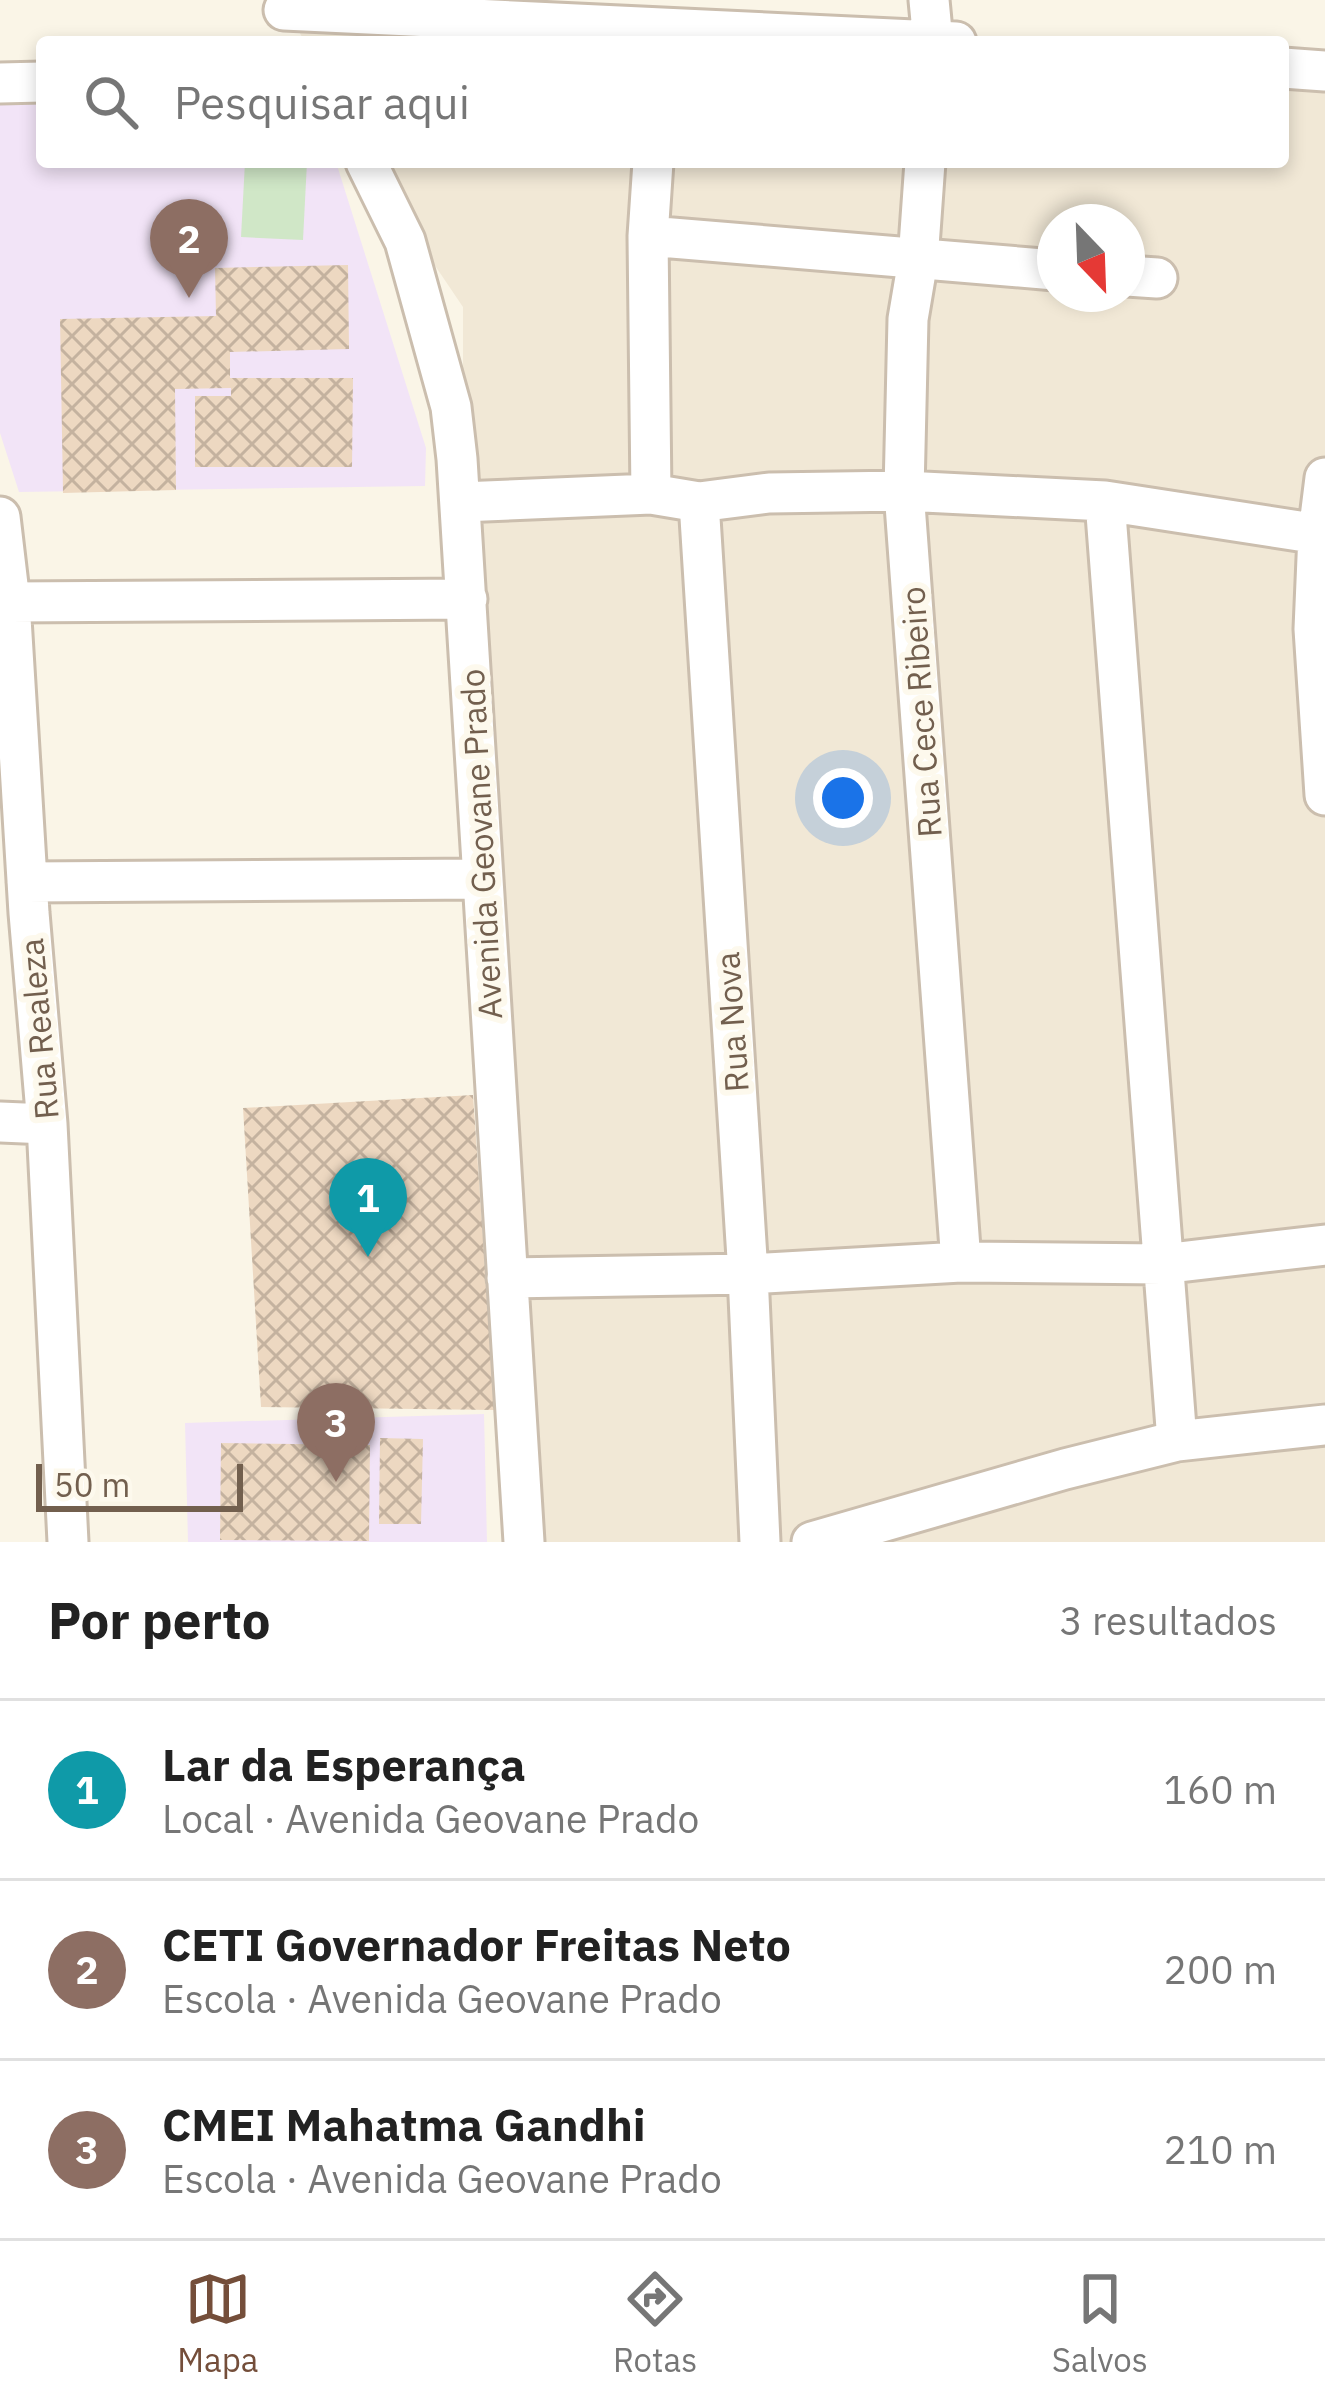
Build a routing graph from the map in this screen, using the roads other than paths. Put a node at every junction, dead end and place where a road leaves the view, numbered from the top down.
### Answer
1 (929, 0) edge
2 (288, 17) edge
3 (663, 24) edge
4 (859, 36) edge
5 (940, 36) edge
6 (1289, 68) edge
7 (1325, 71) edge
8 (36, 82) edge
9 (0, 83) edge
10 (369, 168) edge
11 (653, 168) edge
12 (925, 168) edge
13 (648, 236) junction
14 (918, 260) junction
15 (1037, 270) edge
16 (1325, 478) edge
17 (904, 491) junction
18 (651, 494) junction
19 (1105, 501) junction
20 (461, 502) junction
21 (698, 502) junction
22 (0, 517) edge
23 (1321, 534) edge
24 (467, 599) junction
25 (10, 602) junction
26 (8, 697) edge
27 (1325, 795) edge
28 (483, 879) junction
29 (19, 903) edge
30 (0, 1122) edge
31 (47, 1124) junction
32 (1325, 1245) edge
33 (961, 1262) junction
34 (1162, 1264) junction
35 (748, 1274) junction
36 (507, 1278) junction
37 (1325, 1425) edge
38 (1178, 1441) junction
39 (68, 1542) edge
40 (524, 1542) edge
41 (760, 1542) edge
42 (812, 1542) edge

1 - 5 street
2 - 3 street
3 - 4 street
6 - 7 street
8 - 9 street
10 - 20 street, Avenida Geovane Prado
11 - 13 street
12 - 14 street, Rua Cece Ribeiro
13 - 14 street
13 - 18 street
14 - 15 street
14 - 17 street, Rua Cece Ribeiro
16 - 23 street
17 - 19 street
17 - 21 street
17 - 33 street, Rua Cece Ribeiro
18 - 20 street
18 - 21 street
19 - 23 street
19 - 34 street
20 - 24 street, Avenida Geovane Prado
21 - 35 street, Rua Nova
22 - 25 street, Rua Realeza
23 - 27 street
24 - 25 street
24 - 28 street, Avenida Geovane Prado
25 - 26 street, Rua Realeza
26 - 29 street, Rua Realeza
28 - 29 street
28 - 36 street, Avenida Geovane Prado
29 - 31 street, Rua Realeza
30 - 31 street
31 - 39 street, Rua Realeza
32 - 34 street
33 - 34 street
33 - 35 street
34 - 38 street
35 - 36 street
35 - 41 street, Rua Nova
36 - 40 street, Avenida Geovane Prado
37 - 38 street
38 - 42 street

